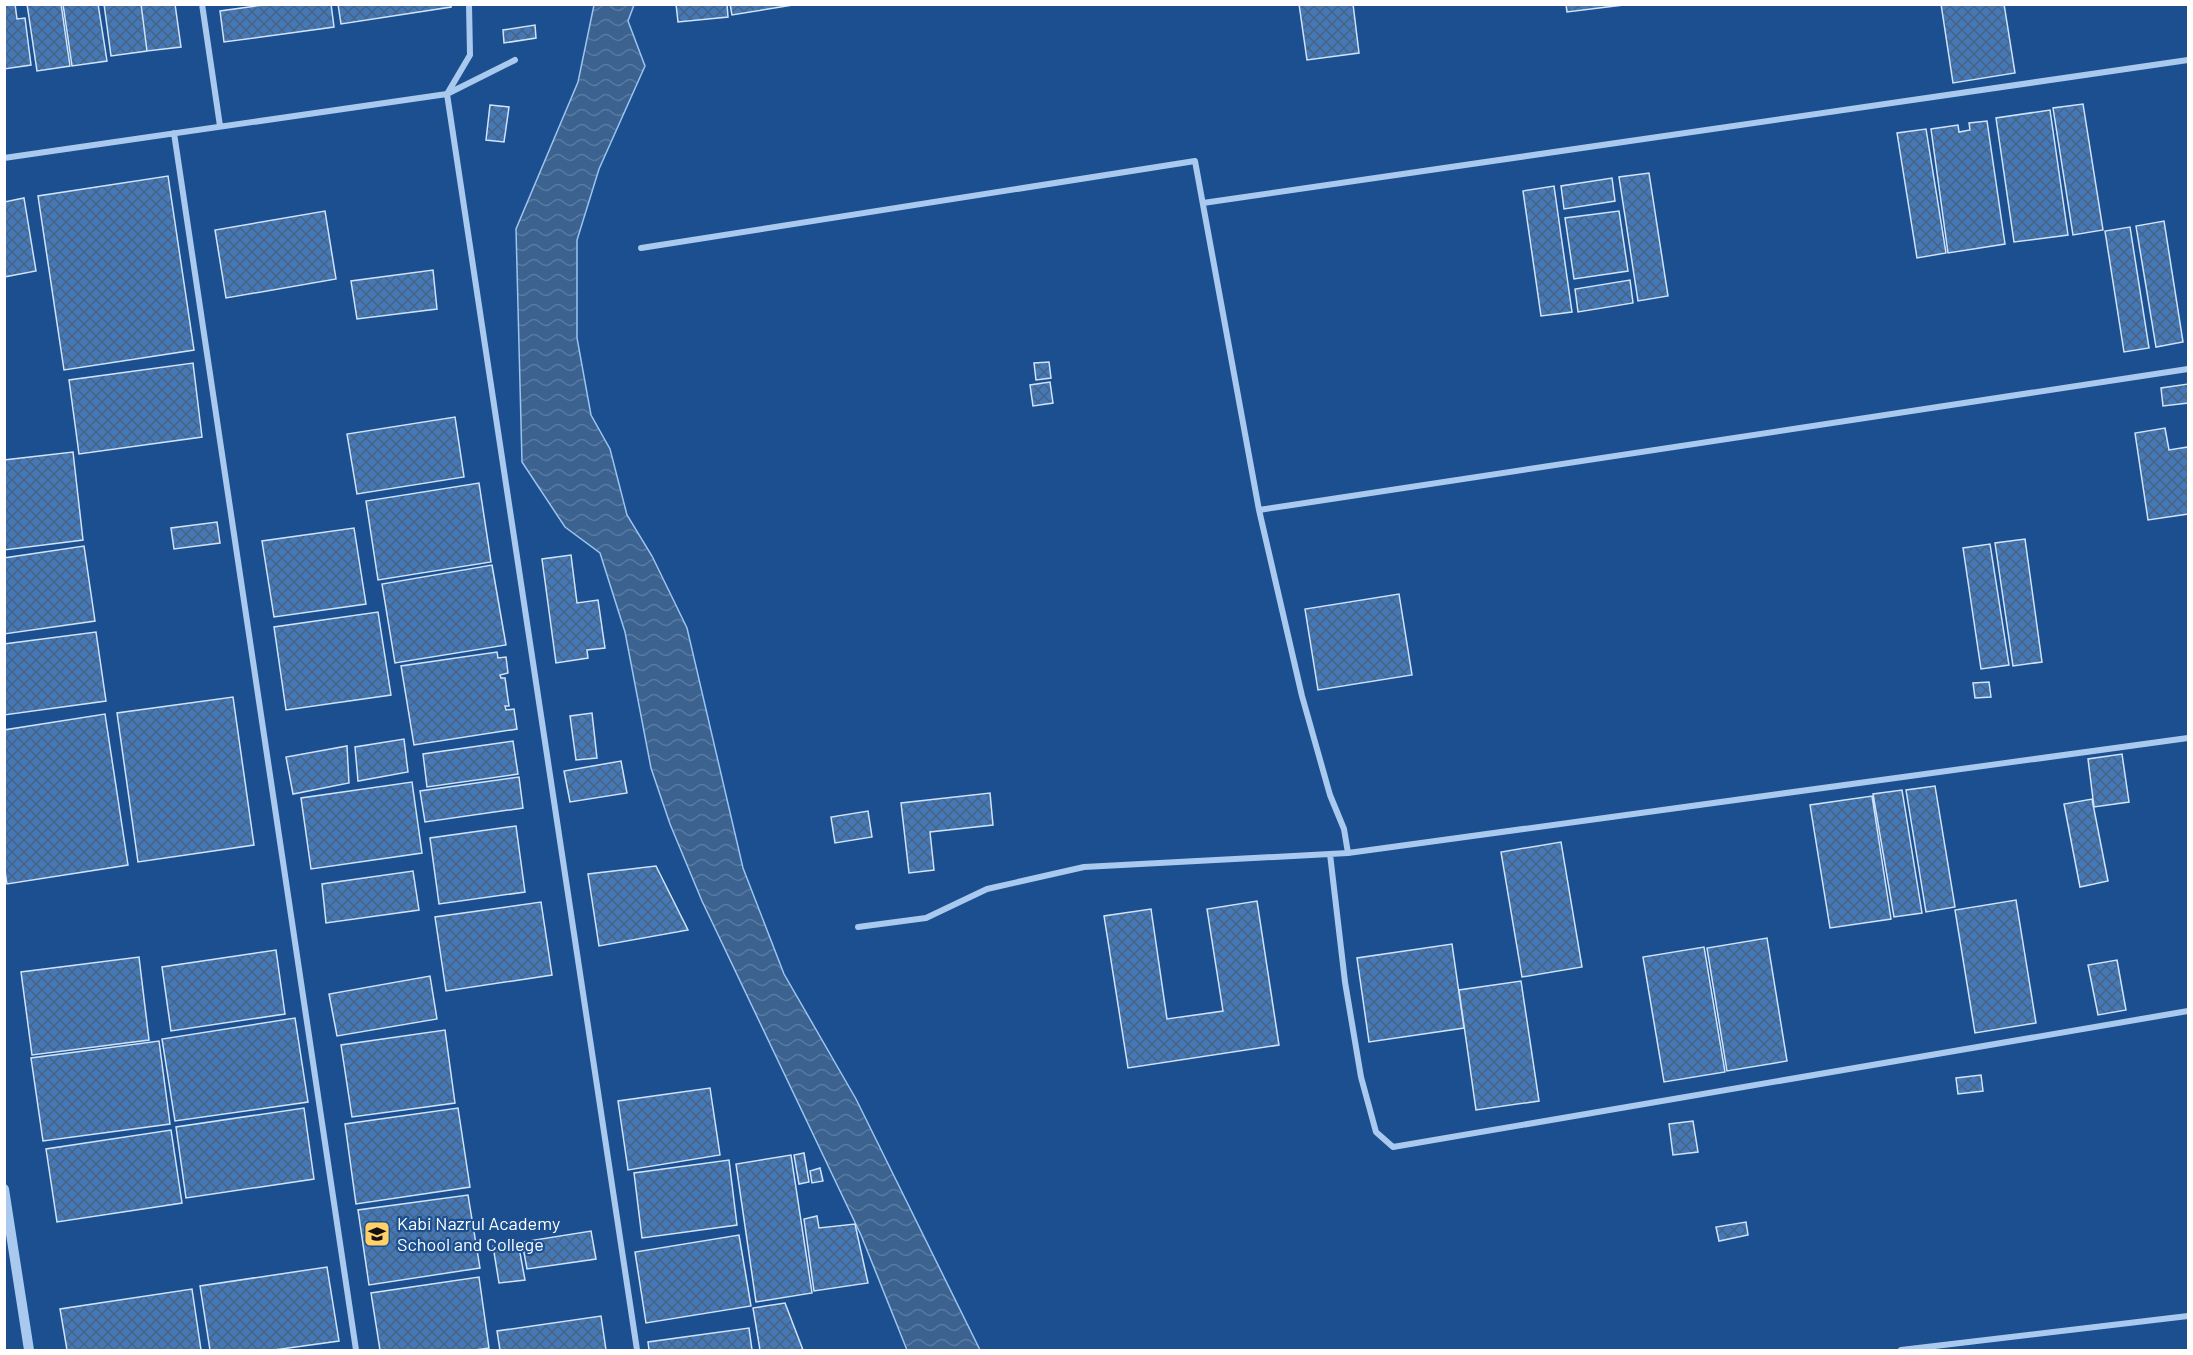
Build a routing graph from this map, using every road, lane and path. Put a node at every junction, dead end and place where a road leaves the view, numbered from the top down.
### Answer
1 (202, 4) edge
2 (469, 4) edge
3 (515, 60) dead end
4 (2188, 60) edge
5 (447, 94) junction
6 (220, 126) junction
7 (174, 133) junction
8 (4, 158) edge
9 (1203, 203) junction
10 (641, 248) dead end
11 (2188, 369) edge
12 (1259, 510) junction
13 (2188, 738) edge
14 (1348, 853) junction
15 (1330, 854) junction
16 (858, 927) dead end
17 (2188, 1011) edge
18 (4, 1189) edge
19 (2188, 1316) edge
20 (29, 1350) edge
21 (356, 1350) edge
22 (637, 1350) edge
23 (1901, 1350) edge

1 - 6 street
2 - 5 street
3 - 5 street
4 - 9 street
5 - 6 street
5 - 22 street
6 - 7 street
7 - 8 street
7 - 21 street
9 - 10 street
9 - 12 street
11 - 12 street
12 - 14 street
13 - 14 street
14 - 15 street
15 - 16 street
15 - 17 street
18 - 20 street
19 - 23 street

